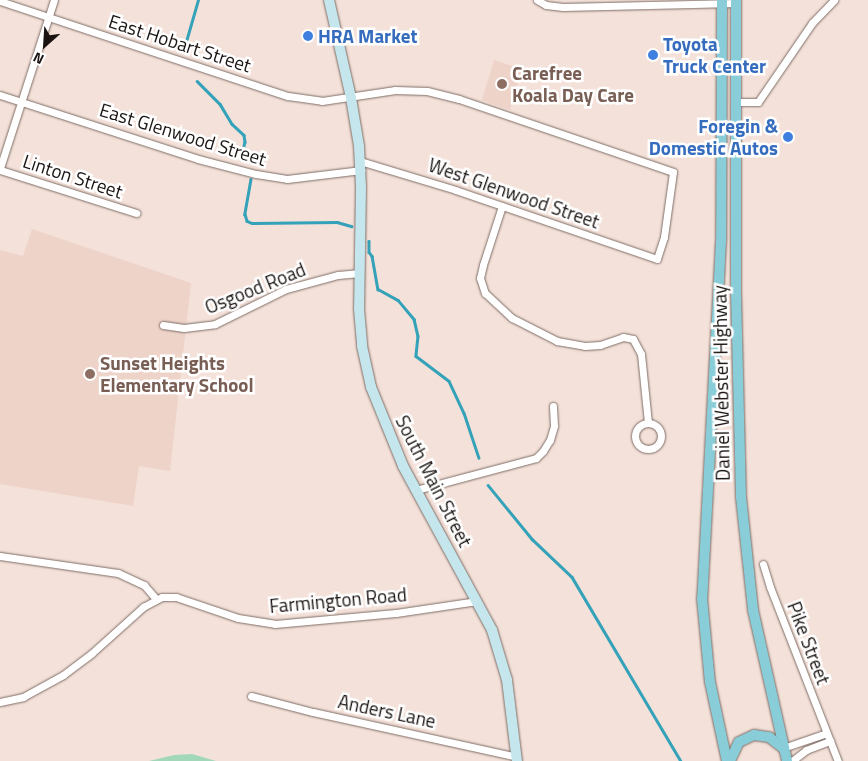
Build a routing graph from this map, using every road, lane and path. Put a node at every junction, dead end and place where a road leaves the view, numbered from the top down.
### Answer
1 (54, 0) edge
2 (329, 0) edge
3 (538, 0) edge
4 (834, 0) edge
5 (0, 1) edge
6 (736, 1) edge
7 (722, 2) edge
8 (49, 16) junction
9 (0, 94) edge
10 (351, 98) junction
11 (22, 102) junction
12 (737, 102) junction
13 (361, 165) junction
14 (0, 169) edge
15 (502, 206) junction
16 (136, 213) dead end
17 (657, 259) joint
18 (360, 273) junction
19 (163, 325) dead end
20 (553, 406) dead end
21 (648, 423) dead end
22 (416, 490) junction
23 (0, 556) edge
24 (763, 564) dead end
25 (156, 599) junction
26 (477, 601) junction
27 (251, 696) dead end
28 (0, 702) edge
29 (827, 733) junction
30 (830, 741) junction
31 (783, 748) junction
32 (517, 759) edge
33 (728, 761) edge
34 (787, 761) edge
35 (792, 761) edge
36 (838, 761) edge

1 - 8 street
2 - 10 street, South Main Street
3 - 7 street
4 - 12 street
5 - 8 street, East Hobart Street
6 - 7 street
6 - 12 main road, Daniel Webster Highway
7 - 33 main road, Daniel Webster Highway
8 - 10 street, East Hobart Street
8 - 11 street
9 - 11 street, East Glenwood Street
10 - 13 street, South Main Street
10 - 17 street, East Hobart Street
11 - 13 street, East Glenwood Street
11 - 14 street
12 - 31 main road, Daniel Webster Highway
13 - 15 street, West Glenwood Street
13 - 18 street, South Main Street
14 - 16 street, Linton Street
15 - 17 street, West Glenwood Street
15 - 21 street
18 - 19 street, Osgood Road
18 - 22 street, South Main Street
20 - 22 street
22 - 26 street, South Main Street
23 - 25 street
24 - 29 street, Pike Street
25 - 26 street, Farmington Road
25 - 28 street
26 - 32 street, South Main Street
27 - 32 street, Anders Lane
29 - 30 street, Pike Street
29 - 31 street
30 - 35 street
30 - 36 street, Pike Street
31 - 33 main road
31 - 34 main road, Daniel Webster Highway

